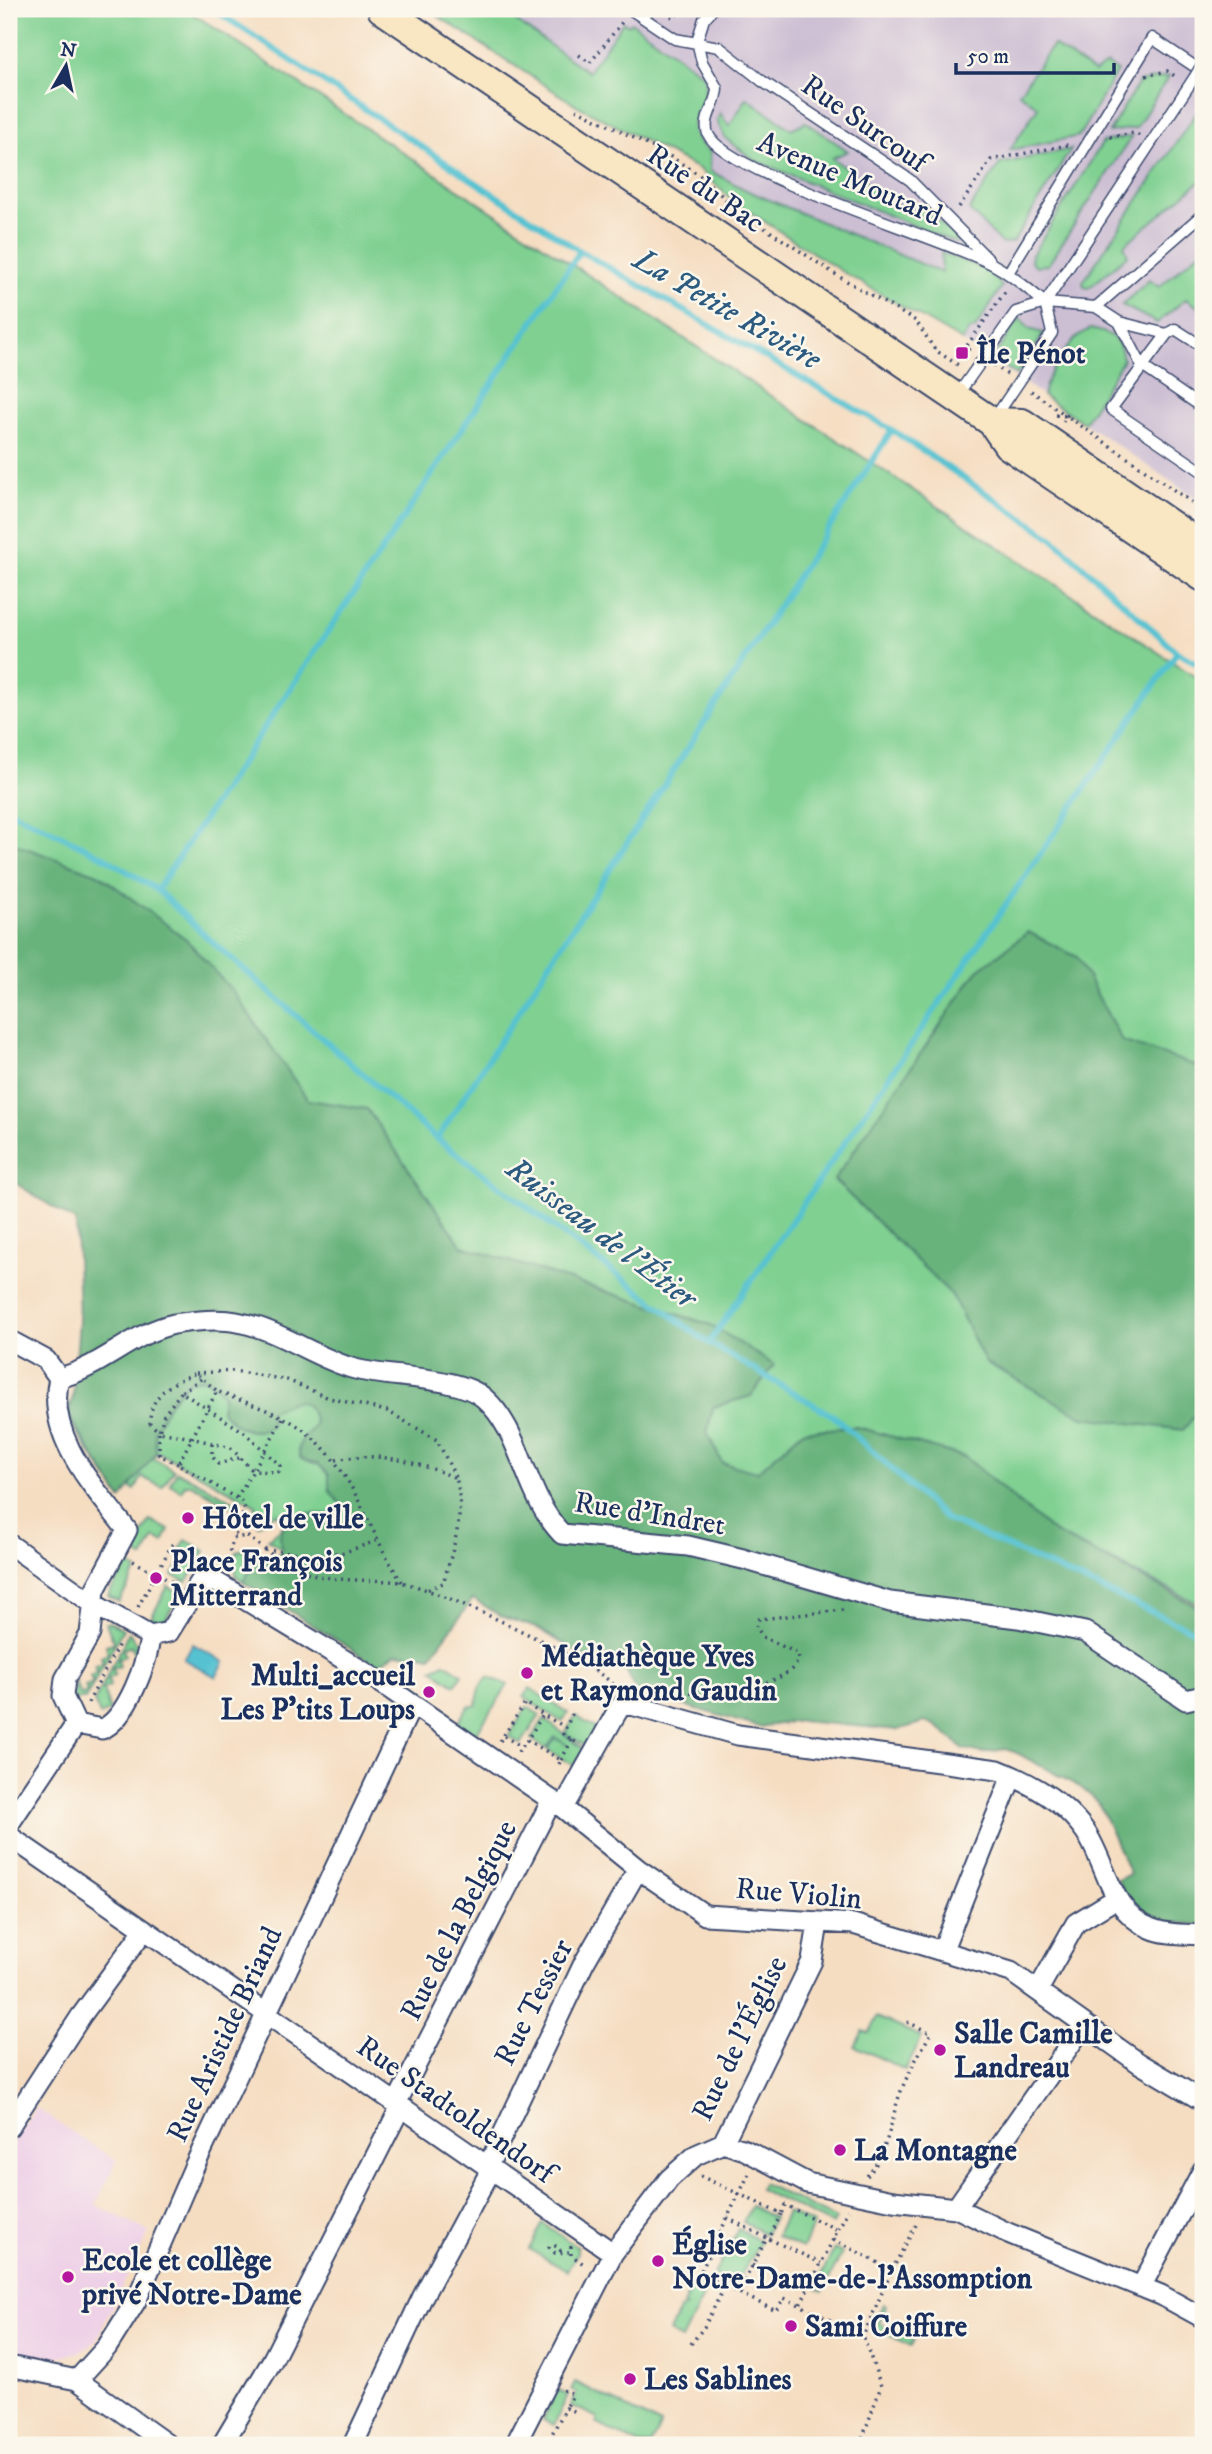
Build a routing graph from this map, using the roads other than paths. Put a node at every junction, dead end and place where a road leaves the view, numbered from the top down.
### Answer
1 (383, 9) edge
2 (713, 9) edge
3 (632, 10) edge
4 (697, 41) junction
5 (1203, 62) edge
6 (1203, 72) edge
7 (1203, 214) edge
8 (993, 264) junction
9 (1008, 273) junction
10 (1045, 303) junction
11 (1096, 307) junction
12 (1119, 322) junction
13 (1167, 334) junction
14 (1203, 347) edge
15 (1142, 366) junction
16 (956, 398) junction
17 (1203, 408) edge
18 (992, 422) junction
19 (1203, 472) edge
20 (1203, 547) edge
21 (1203, 577) edge
22 (9, 1340) edge
23 (59, 1378) junction
24 (9, 1544) edge
25 (92, 1603) junction
26 (150, 1636) junction
27 (1202, 1697) edge
28 (412, 1705) junction
29 (76, 1724) junction
30 (1012, 1776) junction
31 (558, 1804) junction
32 (9, 1824) edge
33 (9, 1836) edge
34 (638, 1869) junction
35 (1117, 1898) junction
36 (818, 1923) junction
37 (144, 1930) junction
38 (1203, 1935) edge
39 (943, 1949) junction
40 (1038, 1990) junction
41 (266, 2012) junction
42 (1084, 2025) junction
43 (1203, 2101) edge
44 (398, 2106) junction
45 (9, 2127) edge
46 (723, 2143) junction
47 (490, 2167) junction
48 (1203, 2170) edge
49 (956, 2208) junction
50 (613, 2253) junction
51 (1141, 2287) junction
52 (1203, 2318) edge
53 (9, 2367) edge
54 (77, 2380) junction
55 (168, 2445) edge
56 (222, 2445) edge
57 (353, 2445) edge
58 (515, 2445) edge

1 - 16 main road, Rue du Bac
2 - 4 lane
3 - 4 lane, Rue Surcouf
4 - 8 lane, Rue Surcouf
4 - 8 lane, Avenue Moutard
5 - 10 lane, bridge
6 - 9 lane
7 - 11 lane
8 - 9 lane
9 - 10 lane
10 - 11 lane
10 - 16 lane
10 - 18 lane
11 - 12 lane
12 - 13 lane
12 - 15 lane
13 - 14 lane
13 - 15 lane
15 - 17 lane
15 - 19 lane
16 - 18 main road, Rue du Bac
18 - 20 main road, Rue du Bac
18 - 21 main road, Rue du Bac
22 - 23 street
23 - 25 street
23 - 27 street, Rue d'Indret
24 - 25 street
25 - 26 street
25 - 29 street
26 - 28 street, Rue Violin
26 - 29 street
28 - 31 street, Rue Violin
28 - 41 street, Rue Aristide Briand
29 - 32 street
30 - 31 street, Rue de la Belgique
30 - 35 street
30 - 39 street
31 - 34 street, Rue Violin
31 - 44 street, Rue de la Belgique
33 - 37 street, Rue Stadtoldendorf
34 - 36 street, Rue Violin
34 - 47 street, Rue Tessier
35 - 38 street
35 - 40 street
36 - 39 street, Rue Violin
36 - 46 street, Rue de l'Église
37 - 41 street, Rue Stadtoldendorf
37 - 45 street
39 - 40 street, Rue Violin
40 - 42 street, Rue Violin
41 - 44 street, Rue Stadtoldendorf
41 - 54 street, Rue Aristide Briand
42 - 43 street, Rue Violin
42 - 49 street
44 - 47 street, Rue Stadtoldendorf
44 - 56 street, Rue de la Belgique
46 - 49 street
46 - 50 street, Rue de l'Église
47 - 50 street, Rue Stadtoldendorf
47 - 57 street, Rue Tessier
48 - 51 street
49 - 51 street
50 - 58 street, Rue de l'Église
51 - 52 street
53 - 54 street
54 - 55 street

